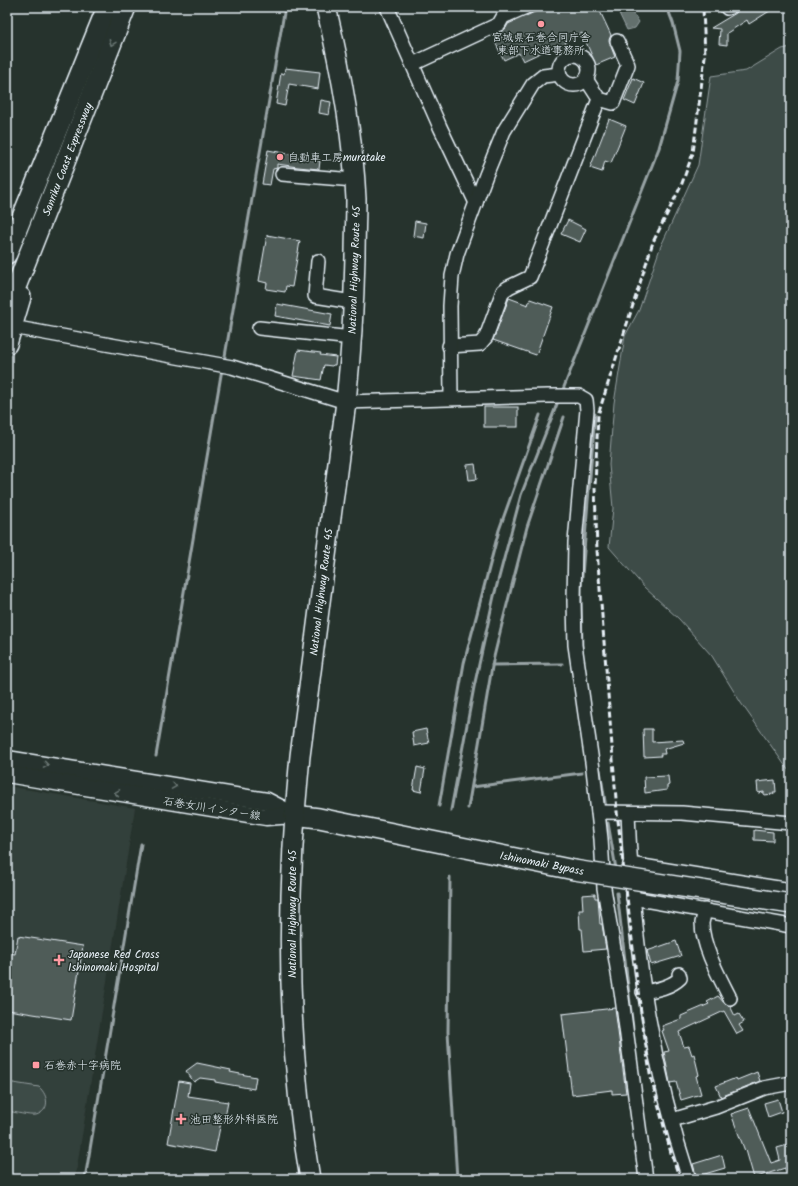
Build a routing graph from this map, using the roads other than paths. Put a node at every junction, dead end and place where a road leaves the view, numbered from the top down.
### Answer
1 (106, 7) edge
2 (126, 7) edge
3 (326, 7) edge
4 (388, 7) edge
5 (526, 7) edge
6 (617, 41) dead end
7 (87, 55) junction
8 (412, 64) junction
9 (560, 74) junction
10 (586, 79) junction
11 (599, 99) junction
12 (282, 174) dead end
13 (354, 180) junction
14 (476, 203) junction
15 (7, 225) edge
16 (32, 246) junction
17 (7, 254) edge
18 (318, 261) dead end
19 (354, 300) junction
20 (7, 310) edge
21 (259, 328) dead end
22 (23, 329) dead end
23 (352, 338) junction
24 (7, 344) edge
25 (449, 346) junction
26 (451, 398) junction
27 (346, 402) junction
28 (7, 759) edge
29 (7, 774) edge
30 (598, 812) junction
31 (628, 813) junction
32 (294, 815) junction
33 (791, 823) edge
34 (630, 864) junction
35 (791, 890) edge
36 (633, 898) junction
37 (791, 904) edge
38 (705, 910) junction
39 (791, 926) edge
40 (679, 974) dead end
41 (643, 992) junction
42 (730, 998) dead end
43 (791, 1083) edge
44 (672, 1120) junction
45 (310, 1179) edge
46 (646, 1179) edge
47 (689, 1179) edge

1 - 7 highway, Sanriku Coast Expressway
2 -> 16 highway, Sanriku Coast Expressway
3 - 13 highway, National Highway Route 45
4 - 8 street
5 - 8 street
6 - 11 street
7 - 15 highway
7 - 17 highway, Sanriku Coast Expressway
8 - 14 street
9 - 10 street
9 - 10 street
9 - 14 street
10 - 11 street
11 - 25 street
12 - 13 street
13 - 19 highway, National Highway Route 45
14 - 25 street
16 - 20 highway, Sanriku Coast Expressway
16 - 24 highway
18 - 19 street
19 - 23 highway, National Highway Route 45
21 - 23 street
22 - 27 street
23 - 27 highway, National Highway Route 45
25 - 26 street
26 - 27 street
26 - 30 street
27 - 32 highway, National Highway Route 45
28 -> 32 main road, 石巻女川インター線
32 -> 29 main road, 石巻女川インター線
30 - 31 street
30 - 46 street
31 - 33 street
31 - 34 street
32 - 37 highway, Ishinomaki Bypass, bridge
32 - 45 highway, National Highway Route 45
34 - 35 street
34 - 36 street
36 - 38 street
36 - 41 street
38 - 39 street
38 - 42 street
40 - 41 street
41 - 44 street
43 - 44 street
44 - 47 street

